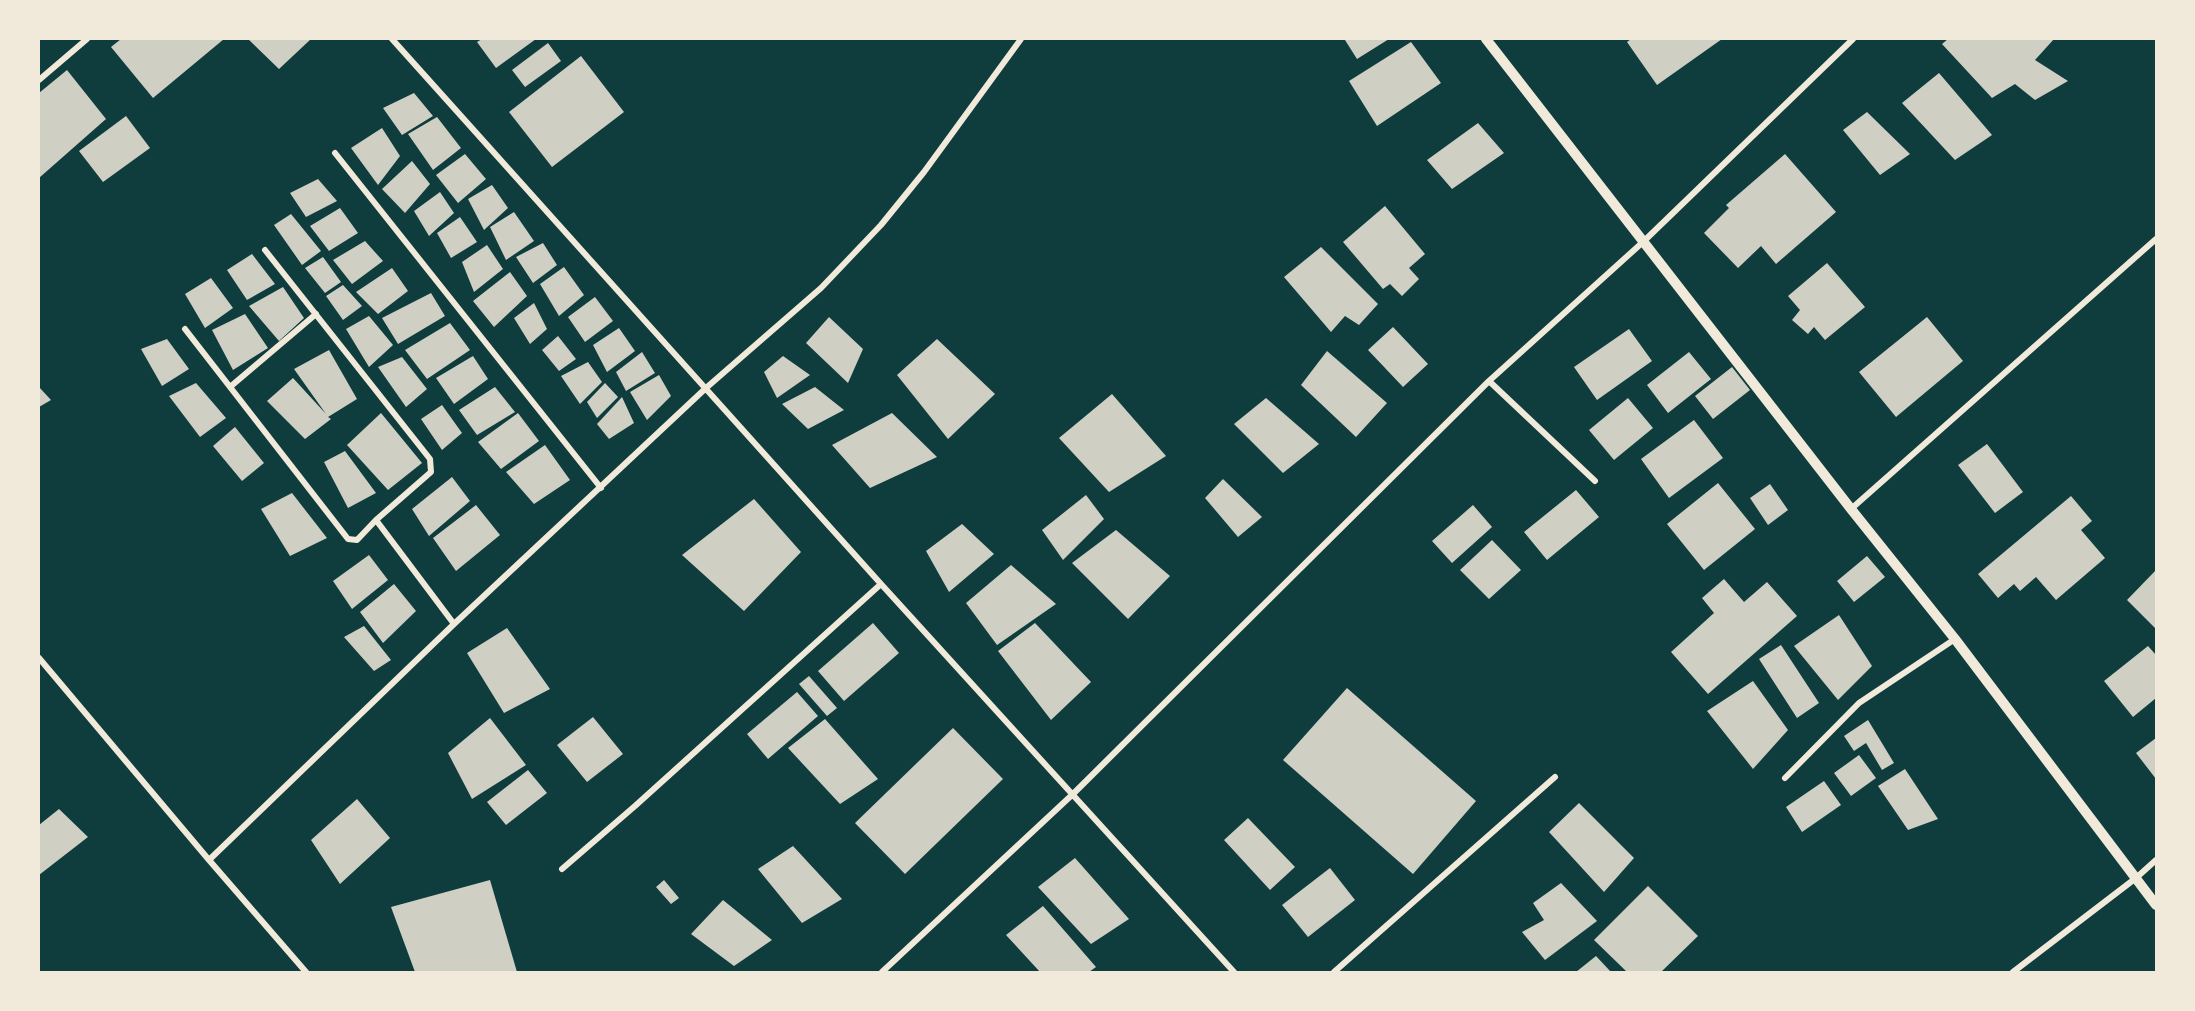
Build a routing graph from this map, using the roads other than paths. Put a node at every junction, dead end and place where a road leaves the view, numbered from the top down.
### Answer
1 (87, 39) edge
2 (392, 39) edge
3 (1021, 39) edge
4 (1486, 39) edge
5 (1853, 39) edge
6 (39, 80) edge
7 (335, 153) dead end
8 (2156, 239) edge
9 (1643, 242) junction
10 (265, 250) dead end
11 (316, 314) junction
12 (185, 329) dead end
13 (1490, 381) junction
14 (230, 387) junction
15 (706, 388) junction
16 (1595, 481) dead end
17 (601, 488) junction
18 (1851, 508) junction
19 (376, 520) junction
20 (881, 585) junction
21 (454, 624) junction
22 (1955, 639) junction
23 (39, 658) edge
24 (1555, 777) dead end
25 (1785, 778) dead end
26 (1073, 794) junction
27 (208, 860) junction
28 (2156, 860) edge
29 (562, 869) dead end
30 (2136, 878) junction
31 (2156, 905) edge
32 (306, 972) edge
33 (882, 972) edge
34 (1234, 972) edge
35 (1334, 972) edge
36 (2013, 972) edge

1 - 6 street
2 - 15 street
3 - 15 street
4 - 9 street
5 - 9 street
7 - 17 street
8 - 18 street
9 - 13 street
9 - 18 street
10 - 11 street
11 - 14 street
11 - 19 street
12 - 14 street
13 - 16 street
13 - 26 street
14 - 19 street
15 - 17 street
15 - 20 street
17 - 21 street
18 - 22 street
19 - 21 street
20 - 26 street
20 - 29 street
21 - 27 street
22 - 25 street
22 - 30 street
23 - 27 street
24 - 35 street
26 - 33 street
26 - 34 street
27 - 32 street
28 - 30 street
30 - 31 street
30 - 36 street

